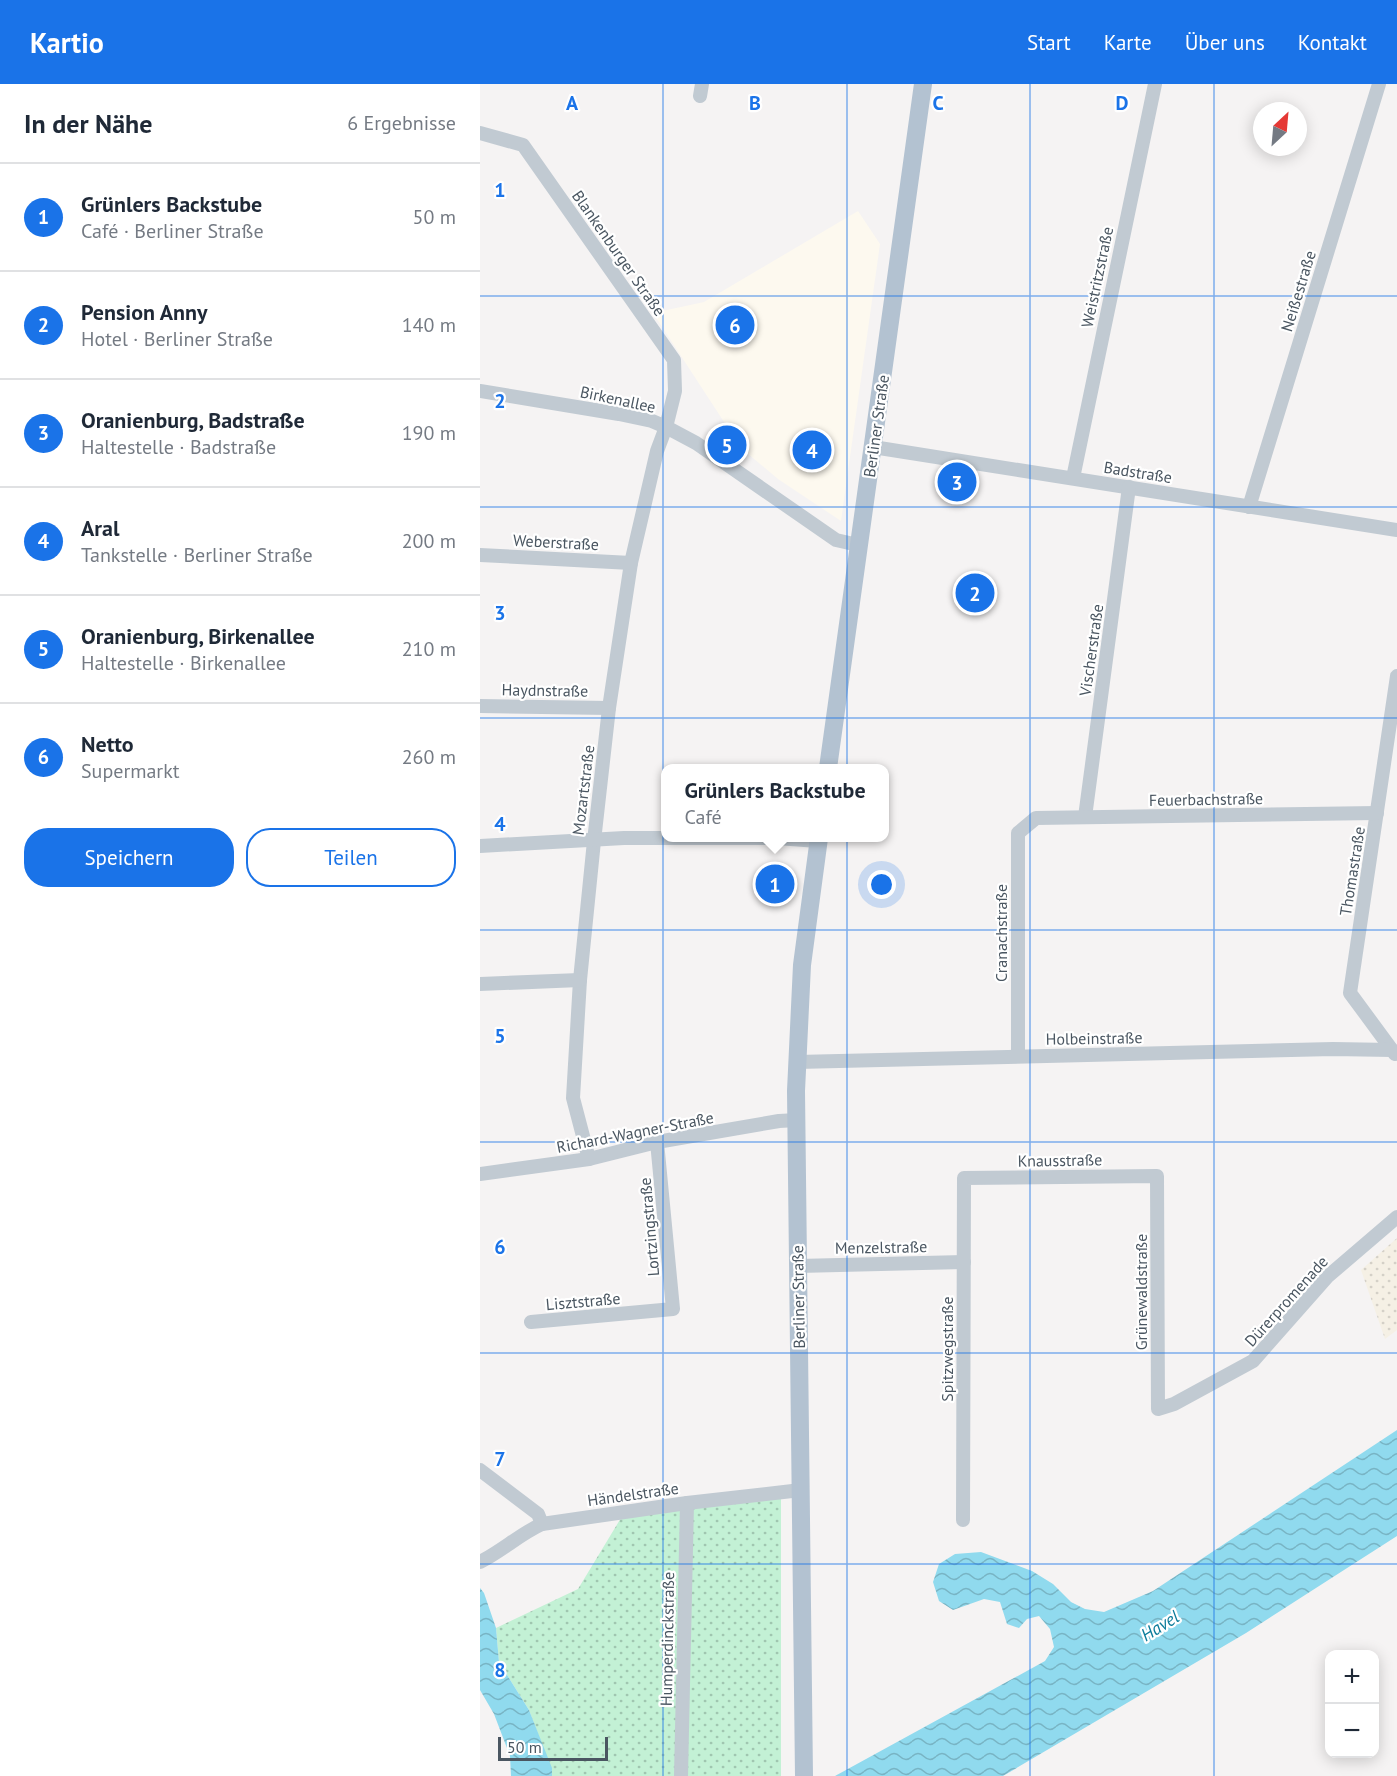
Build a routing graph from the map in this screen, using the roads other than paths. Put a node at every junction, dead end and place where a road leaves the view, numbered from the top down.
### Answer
1 (923, 84) edge
2 (1155, 84) edge
3 (1379, 84) edge
4 (480, 133) edge
5 (480, 392) edge
6 (666, 427) junction
7 (873, 447) junction
8 (1073, 478) junction
9 (1130, 487) junction
10 (1249, 507) junction
11 (1397, 530) edge
12 (858, 546) junction
13 (480, 555) edge
14 (631, 563) junction
15 (1397, 676) edge
16 (480, 706) edge
17 (609, 708) junction
18 (829, 764) edge
19 (1377, 813) junction
20 (1036, 818) joint
21 (1085, 818) junction
22 (661, 838) edge
23 (594, 842) junction
24 (818, 842) edge
25 (480, 846) edge
26 (580, 980) junction
27 (480, 984) edge
28 (1394, 1053) edge
29 (1018, 1056) junction
30 (797, 1062) junction
31 (796, 1120) junction
32 (657, 1142) junction
33 (589, 1159) junction
34 (480, 1174) edge
35 (1157, 1176) joint
36 (964, 1178) joint
37 (1397, 1217) edge
38 (964, 1262) junction
39 (798, 1266) junction
40 (672, 1309) joint
41 (531, 1322) dead end
42 (1158, 1409) joint
43 (480, 1470) edge
44 (801, 1490) junction
45 (687, 1503) junction
46 (963, 1520) dead end
47 (542, 1524) junction
48 (480, 1562) edge
49 (681, 1776) edge
50 (804, 1776) edge

1 - 7 main road, Berliner Straße
2 - 8 street, Weistritzstraße
3 - 10 street, Neißestraße
4 - 6 street, Blankenburger Straße
5 - 6 street, Birkenallee
6 - 12 street, Birkenallee
6 - 14 street, Mozartstraße
7 - 8 street, Badstraße
7 - 12 main road, Berliner Straße
8 - 9 street, Badstraße
9 - 10 street, Badstraße
9 - 21 street, Vischerstraße
10 - 11 street, Badstraße
12 - 18 main road, Berliner Straße
13 - 14 street, Weberstraße
14 - 17 street, Mozartstraße
15 - 19 street, Thomastraße
16 - 17 street, Haydnstraße
17 - 23 street, Mozartstraße
19 - 21 street, Feuerbachstraße
19 - 28 street, Thomastraße
20 - 21 street, Feuerbachstraße
20 - 29 street, Cranachstraße
22 - 23 street
23 - 25 street
23 - 26 street, Mozartstraße
24 - 30 main road, Berliner Straße
26 - 27 street
26 - 33 street, Mozartstraße
28 - 29 street, Holbeinstraße
29 - 30 street, Holbeinstraße
30 - 31 main road, Berliner Straße
31 - 32 street, Richard-Wagner-Straße
31 - 39 main road, Berliner Straße
32 - 33 street, Richard-Wagner-Straße
32 - 40 street, Lortzingstraße
33 - 34 street, Richard-Wagner-Straße
35 - 36 street, Knausstraße
35 - 42 street, Grünewaldstraße
36 - 38 street, Spitzwegstraße
37 - 42 street, Dürerpromenade
38 - 39 street, Menzelstraße
38 - 46 street, Spitzwegstraße
39 - 44 main road, Berliner Straße
40 - 41 street, Lisztstraße
43 - 47 street
44 - 45 street, Händelstraße
44 - 50 main road, Berliner Straße
45 - 47 street, Händelstraße
45 - 49 street, Humperdinckstraße
47 - 48 street, Händelstraße

